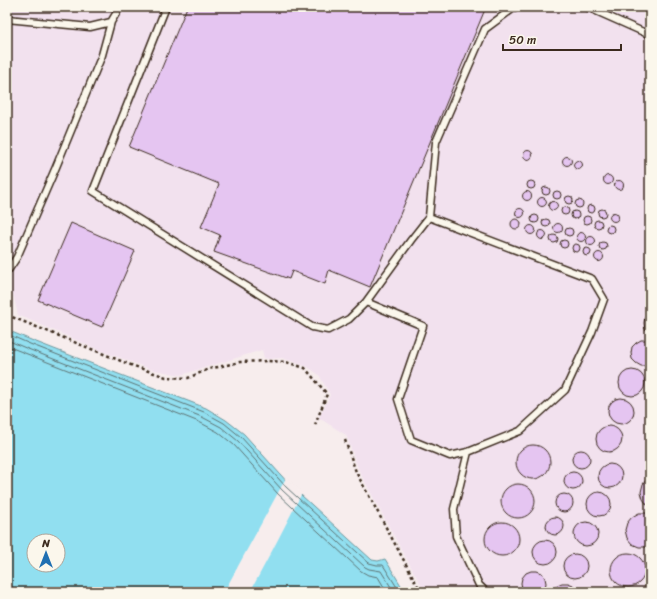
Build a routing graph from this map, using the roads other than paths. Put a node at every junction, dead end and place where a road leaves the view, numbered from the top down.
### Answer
1 (120, 7) edge
2 (166, 7) edge
3 (515, 7) edge
4 (587, 7) edge
5 (7, 19) edge
6 (111, 22) junction
7 (650, 35) edge
8 (429, 217) junction
9 (7, 270) edge
10 (366, 302) junction
11 (468, 452) junction
12 (486, 592) edge

1 - 6 lane
2 - 10 lane
3 - 8 lane
4 - 7 lane
5 - 6 lane
6 - 9 lane
8 - 10 lane
8 - 11 lane
10 - 11 lane
11 - 12 lane

